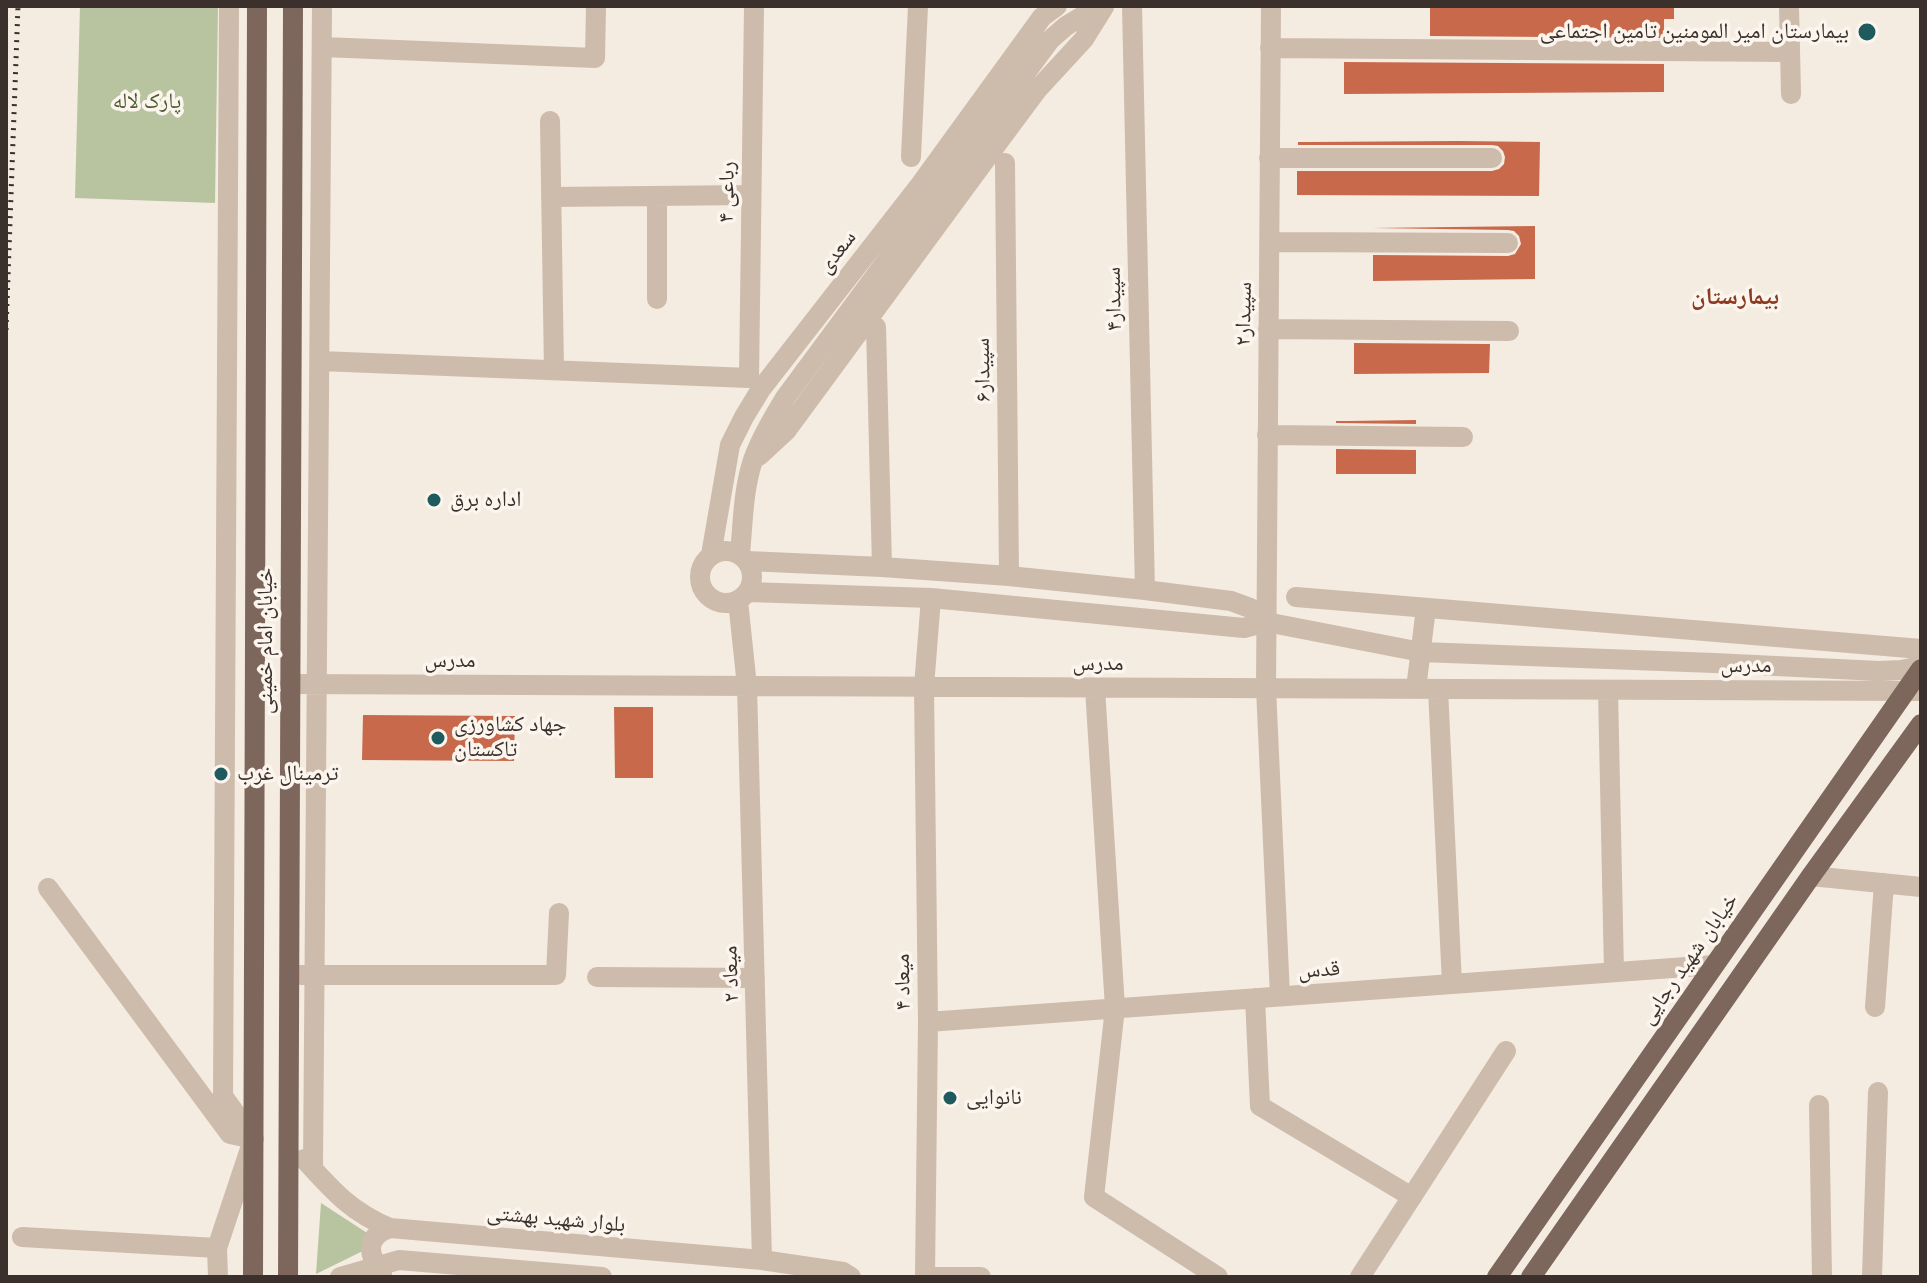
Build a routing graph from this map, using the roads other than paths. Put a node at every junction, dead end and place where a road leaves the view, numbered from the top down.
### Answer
1 (229, 6) edge
2 (257, 6) edge
3 (293, 6) edge
4 (322, 6) edge
5 (596, 6) edge
6 (754, 6) edge
7 (918, 6) edge
8 (1057, 6) edge
9 (1102, 6) edge
10 (1132, 6) edge
11 (1271, 6) edge
12 (1789, 6) edge
13 (323, 47) junction
14 (1270, 48) junction
15 (1790, 52) junction
16 (1791, 94) dead end
17 (550, 121) dead end
18 (911, 157) dead end
19 (1269, 158) junction
20 (1492, 158) dead end
21 (1005, 163) dead end
22 (751, 195) junction
23 (657, 196) junction
24 (551, 197) junction
25 (1269, 242) junction
26 (1508, 243) dead end
27 (657, 299) dead end
28 (876, 327) dead end
29 (1268, 329) junction
30 (1509, 331) dead end
31 (320, 361) junction
32 (554, 370) junction
33 (1267, 435) junction
34 (1463, 437) dead end
35 (711, 555) junction
36 (743, 558) junction
37 (882, 567) junction
38 (1009, 576) junction
39 (1145, 590) junction
40 (743, 596) junction
41 (1296, 597) dead end
42 (931, 598) junction
43 (1426, 608) junction
44 (1266, 622) junction
45 (1748, 635) junction
46 (1921, 649) edge
47 (1421, 652) junction
48 (1748, 665) junction
49 (1921, 667) edge
50 (290, 684) junction
51 (317, 684) junction
52 (255, 685) junction
53 (747, 686) junction
54 (924, 687) junction
55 (1095, 688) junction
56 (1266, 688) junction
57 (1416, 689) junction
58 (1438, 689) junction
59 (1608, 690) junction
60 (1747, 690) junction
61 (1914, 691) edge
62 (1921, 724) edge
63 (290, 792) junction
64 (316, 793) junction
65 (1811, 876) junction
66 (1884, 883) junction
67 (1921, 887) edge
68 (48, 888) dead end
69 (559, 913) dead end
70 (1714, 965) junction
71 (1614, 972) junction
72 (314, 974) junction
73 (289, 975) junction
74 (597, 977) dead end
75 (755, 978) junction
76 (1452, 984) junction
77 (1280, 996) junction
78 (1255, 998) junction
79 (1875, 1007) dead end
80 (1115, 1008) junction
81 (928, 1022) junction
82 (1506, 1051) dead end
83 (1878, 1092) dead end
84 (1819, 1105) dead end
85 (254, 1139) junction
86 (288, 1141) junction
87 (313, 1168) junction
88 (1412, 1197) junction
89 (390, 1228) junction
90 (22, 1237) dead end
91 (217, 1248) junction
92 (762, 1260) junction
93 (378, 1273) edge
94 (218, 1277) edge
95 (253, 1277) edge
96 (288, 1277) edge
97 (340, 1277) edge
98 (602, 1277) edge
99 (851, 1277) edge
100 (925, 1277) edge
101 (981, 1277) edge
102 (1218, 1277) edge
103 (1360, 1277) edge
104 (1497, 1277) edge
105 (1531, 1277) edge
106 (1822, 1277) edge
107 (1872, 1277) edge

1 - 85 street
2 - 52 main road, خیابان امام خمینی
3 - 50 main road, خیابان امام خمینی
4 - 13 street
5 - 13 street
6 - 22 street, رباعی ۴
7 - 18 street
8 - 35 street, سعدی
9 - 36 street, سعدی
10 - 39 street, سپیدار۴
11 - 14 street, سپیدار۲
12 - 15 street
13 - 31 street
14 - 15 street
14 - 19 street, سپیدار۲
15 - 16 street
17 - 24 street
19 - 20 street
19 - 25 street, سپیدار۲
21 - 38 street, سپیدار۶
22 - 23 street
22 - 32 street, رباعی ۴
23 - 24 street
23 - 27 street
24 - 32 street
25 - 26 street
25 - 29 street, سپیدار۲
28 - 37 street
29 - 30 street
29 - 33 street, سپیدار۲
31 - 32 street
31 - 51 street
33 - 34 street
33 - 44 street, سپیدار۲
35 - 36 street
35 - 40 street
36 - 37 street
36 - 40 street
37 - 38 street
38 - 39 street
39 - 44 street
40 - 42 street
40 - 53 street
41 - 43 street
42 - 44 street
42 - 54 street, میعاد ۴
43 - 45 street
43 - 47 street
44 - 47 street, مدرس
44 - 56 street, سپیدار۲
45 - 46 street
45 - 48 street
47 - 48 street, مدرس
47 - 57 street
48 - 49 street, مدرس
48 - 60 street
49 - 61 main road, خیابان شهید رجایی
50 - 51 street, مدرس
50 - 52 main road
50 - 63 main road, خیابان امام خمینی
51 - 53 street, مدرس
51 - 64 street
52 - 85 main road, خیابان امام خمینی
53 - 54 street, مدرس
53 - 75 street, میعاد ۲
54 - 55 street, مدرس
54 - 81 street, میعاد ۴
55 - 56 street, مدرس
55 - 80 street
56 - 57 street, مدرس
56 - 77 street, سپیدار۲
57 - 58 street, مدرس
58 - 59 street, مدرس
58 - 76 street
59 - 60 street, مدرس
59 - 71 street
60 - 61 street, مدرس
61 - 70 main road, خیابان شهید رجایی
62 - 65 main road
63 - 64 street
63 - 73 main road, خیابان امام خمینی
64 - 72 street
65 - 66 street
65 - 105 main road
66 - 67 street
66 - 79 street
68 - 85 street
69 - 72 street
70 - 71 street, قدس
70 - 104 main road, خیابان شهید رجایی
71 - 76 street, قدس
72 - 73 street
72 - 87 street
73 - 86 main road, خیابان امام خمینی
74 - 75 street
75 - 92 street, میعاد ۲
76 - 77 street, قدس
77 - 78 street, قدس
78 - 80 street, قدس
78 - 88 street
80 - 81 street, قدس
80 - 102 street
81 - 100 street, میعاد ۴
82 - 88 street
83 - 107 street
84 - 106 street
85 - 86 main road
85 - 91 street
85 - 95 main road, خیابان امام خمینی
86 - 87 street, بلوار شهید بهشتی
86 - 96 main road, خیابان امام خمینی
87 - 89 street, بلوار شهید بهشتی
88 - 103 street
89 - 92 street, بلوار شهید بهشتی
89 - 93 street
90 - 91 street
91 - 94 street
92 - 99 street, بلوار شهید بهشتی
93 - 97 street
93 - 98 street
100 - 101 street

